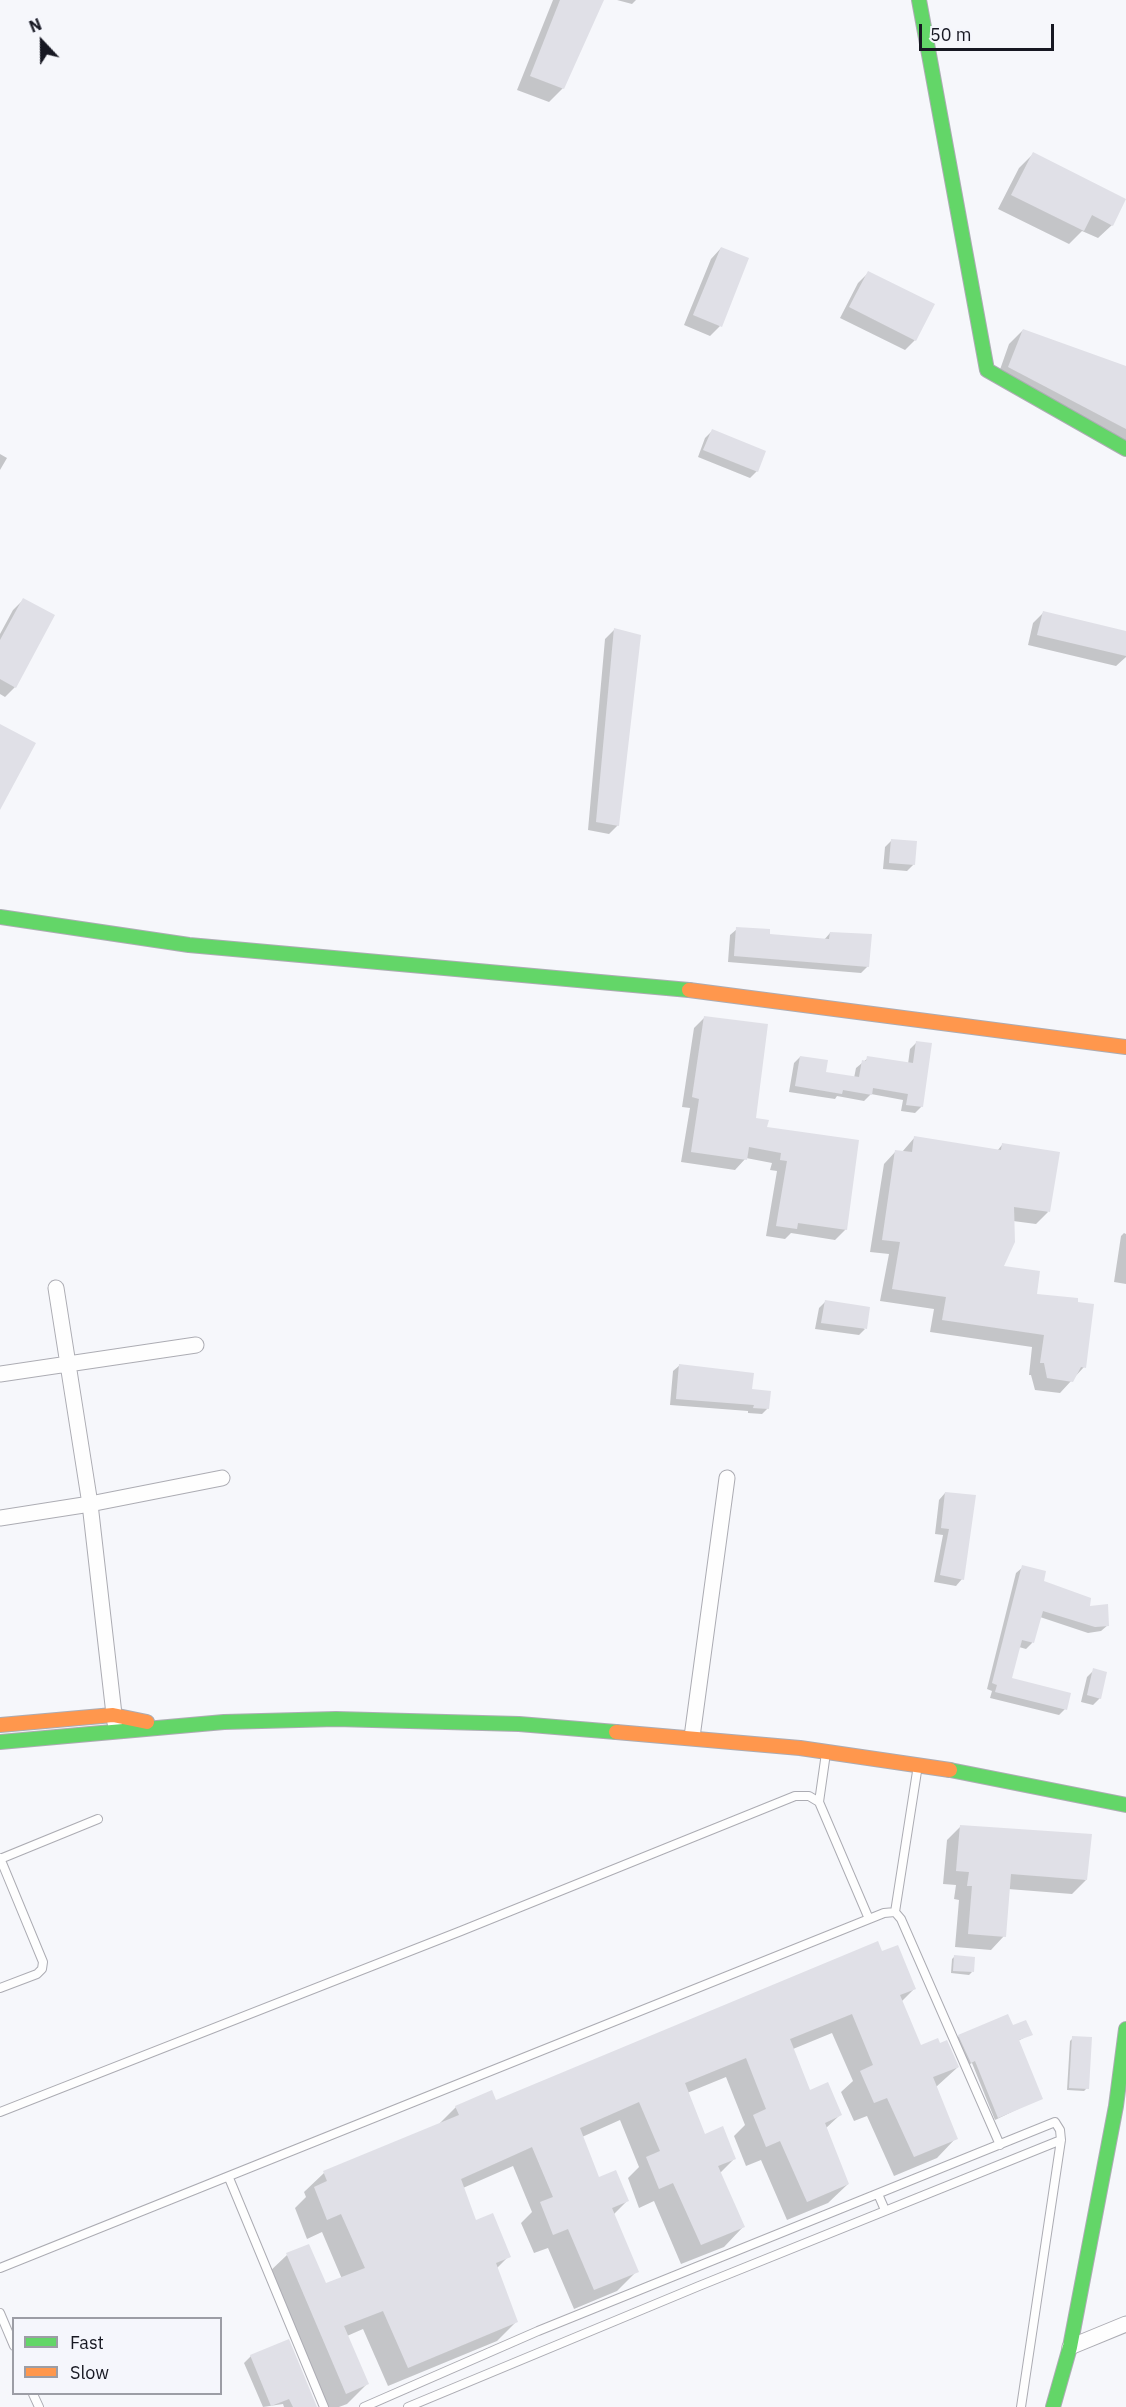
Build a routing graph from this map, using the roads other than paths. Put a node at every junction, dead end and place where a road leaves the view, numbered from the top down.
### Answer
1 (919, 0) edge
2 (1126, 448) edge
3 (0, 917) edge
4 (1126, 1047) edge
5 (56, 1288) dead end
6 (196, 1345) dead end
7 (66, 1365) junction
8 (0, 1374) edge
9 (222, 1478) dead end
10 (727, 1478) dead end
11 (90, 1504) junction
12 (0, 1518) edge
13 (113, 1715) junction
14 (0, 1725) edge
15 (165, 1725) junction
16 (117, 1732) junction
17 (692, 1737) junction
18 (0, 1742) edge
19 (826, 1751) junction
20 (917, 1770) junction
21 (819, 1802) junction
22 (1126, 1805) edge
23 (98, 1819) dead end
24 (0, 1858) edge
25 (895, 1912) junction
26 (869, 1919) junction
27 (0, 1988) edge
28 (1126, 2029) edge
29 (0, 2112) edge
30 (1061, 2140) junction
31 (1000, 2145) junction
32 (230, 2178) junction
33 (878, 2194) junction
34 (885, 2210) junction
35 (0, 2268) edge
36 (0, 2313) edge
37 (1126, 2324) edge
38 (12, 2341) edge
39 (1070, 2347) junction
40 (324, 2407) edge
41 (364, 2407) edge
42 (408, 2407) edge
43 (1021, 2407) edge
44 (1053, 2407) edge

1 - 2 main road
3 - 4 main road
5 - 7 street
6 - 7 street
7 - 8 street
7 - 11 street
9 - 11 street
10 - 17 street
11 - 12 street
11 - 13 street
13 - 14 main road
13 - 15 main road
13 - 16 street
15 - 16 main road
15 - 17 main road
16 - 18 main road
17 - 19 main road
19 - 20 main road
19 - 21 lane
20 - 22 main road
20 - 25 lane
21 - 26 lane
21 - 29 lane
23 - 24 lane
24 - 27 lane
25 - 26 lane
25 - 31 lane
26 - 32 lane
28 - 39 main road
30 - 31 lane
30 - 34 lane
30 - 43 lane
31 - 33 lane
32 - 35 lane
32 - 40 lane
33 - 34 lane
33 - 41 lane
34 - 42 lane
36 - 38 lane
37 - 39 street
39 - 44 main road

